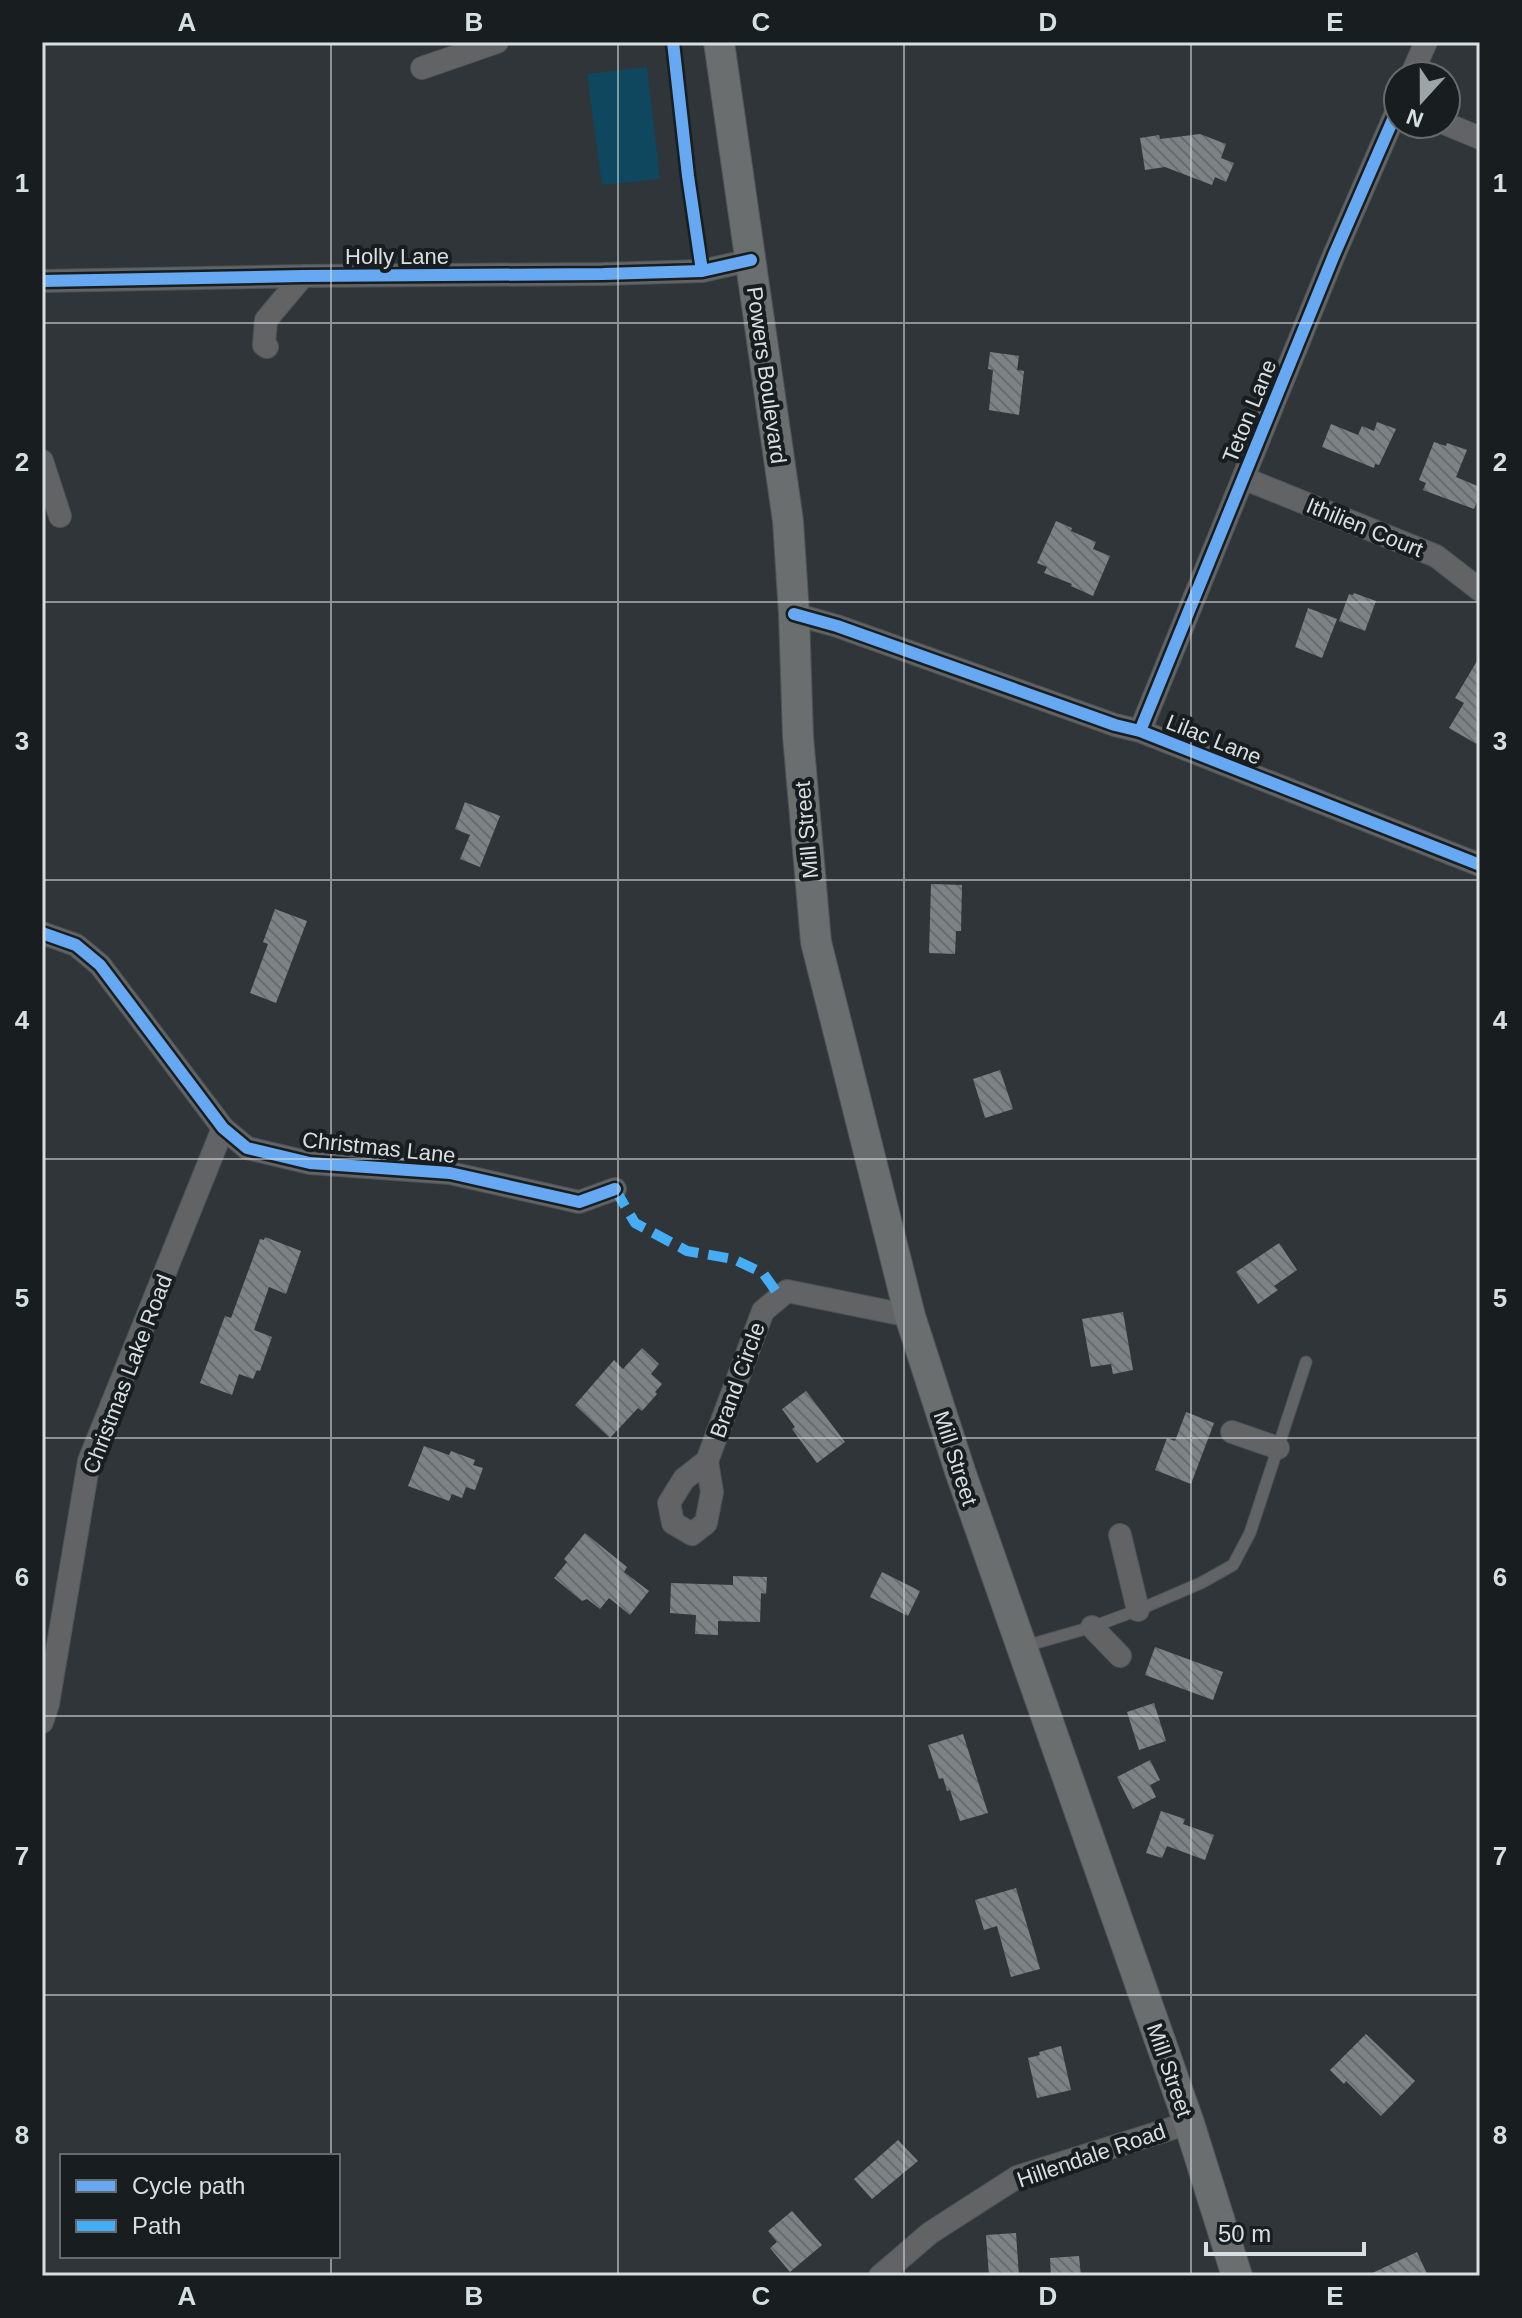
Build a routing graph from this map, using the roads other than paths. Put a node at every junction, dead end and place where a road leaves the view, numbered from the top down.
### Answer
1 (497, 42) edge
2 (719, 42) edge
3 (422, 68) dead end
4 (1384, 140) edge
5 (751, 260) junction
6 (303, 276) junction
7 (42, 281) edge
8 (267, 347) dead end
9 (42, 461) edge
10 (1243, 478) junction
11 (60, 516) dead end
12 (1480, 590) edge
13 (794, 614) junction
14 (1140, 731) junction
15 (1480, 865) edge
16 (42, 933) edge
17 (223, 1128) junction
18 (615, 1189) dead end
19 (910, 1316) junction
20 (1306, 1362) dead end
21 (1232, 1432) dead end
22 (1278, 1448) junction
23 (707, 1461) dead end
24 (1120, 1535) dead end
25 (1138, 1610) junction
26 (1092, 1627) junction
27 (1022, 1648) junction
28 (1120, 1656) dead end
29 (42, 1722) edge
30 (1189, 2123) junction
31 (880, 2276) edge
32 (1237, 2276) edge

1 - 3 street
2 - 5 main road, Powers Boulevard
4 - 10 street, Teton Lane
5 - 6 street, Holly Lane
5 - 13 main road, Powers Boulevard
6 - 7 street, Holly Lane
6 - 8 street
9 - 11 street
10 - 12 street, Ithilien Court
10 - 14 street, Teton Lane
13 - 14 street, Lilac Lane
13 - 19 main road, Mill Street
14 - 15 street, Lilac Lane
16 - 17 street, Christmas Lane
17 - 18 street, Christmas Lane
17 - 29 street, Christmas Lake Road
19 - 23 street, Brand Circle
19 - 27 main road, Mill Street
20 - 22 lane
21 - 22 street
22 - 25 lane
24 - 25 street
25 - 26 lane
26 - 27 lane
26 - 28 street
27 - 30 main road, Mill Street
30 - 31 street, Hillendale Road
30 - 32 main road, Mill Street

